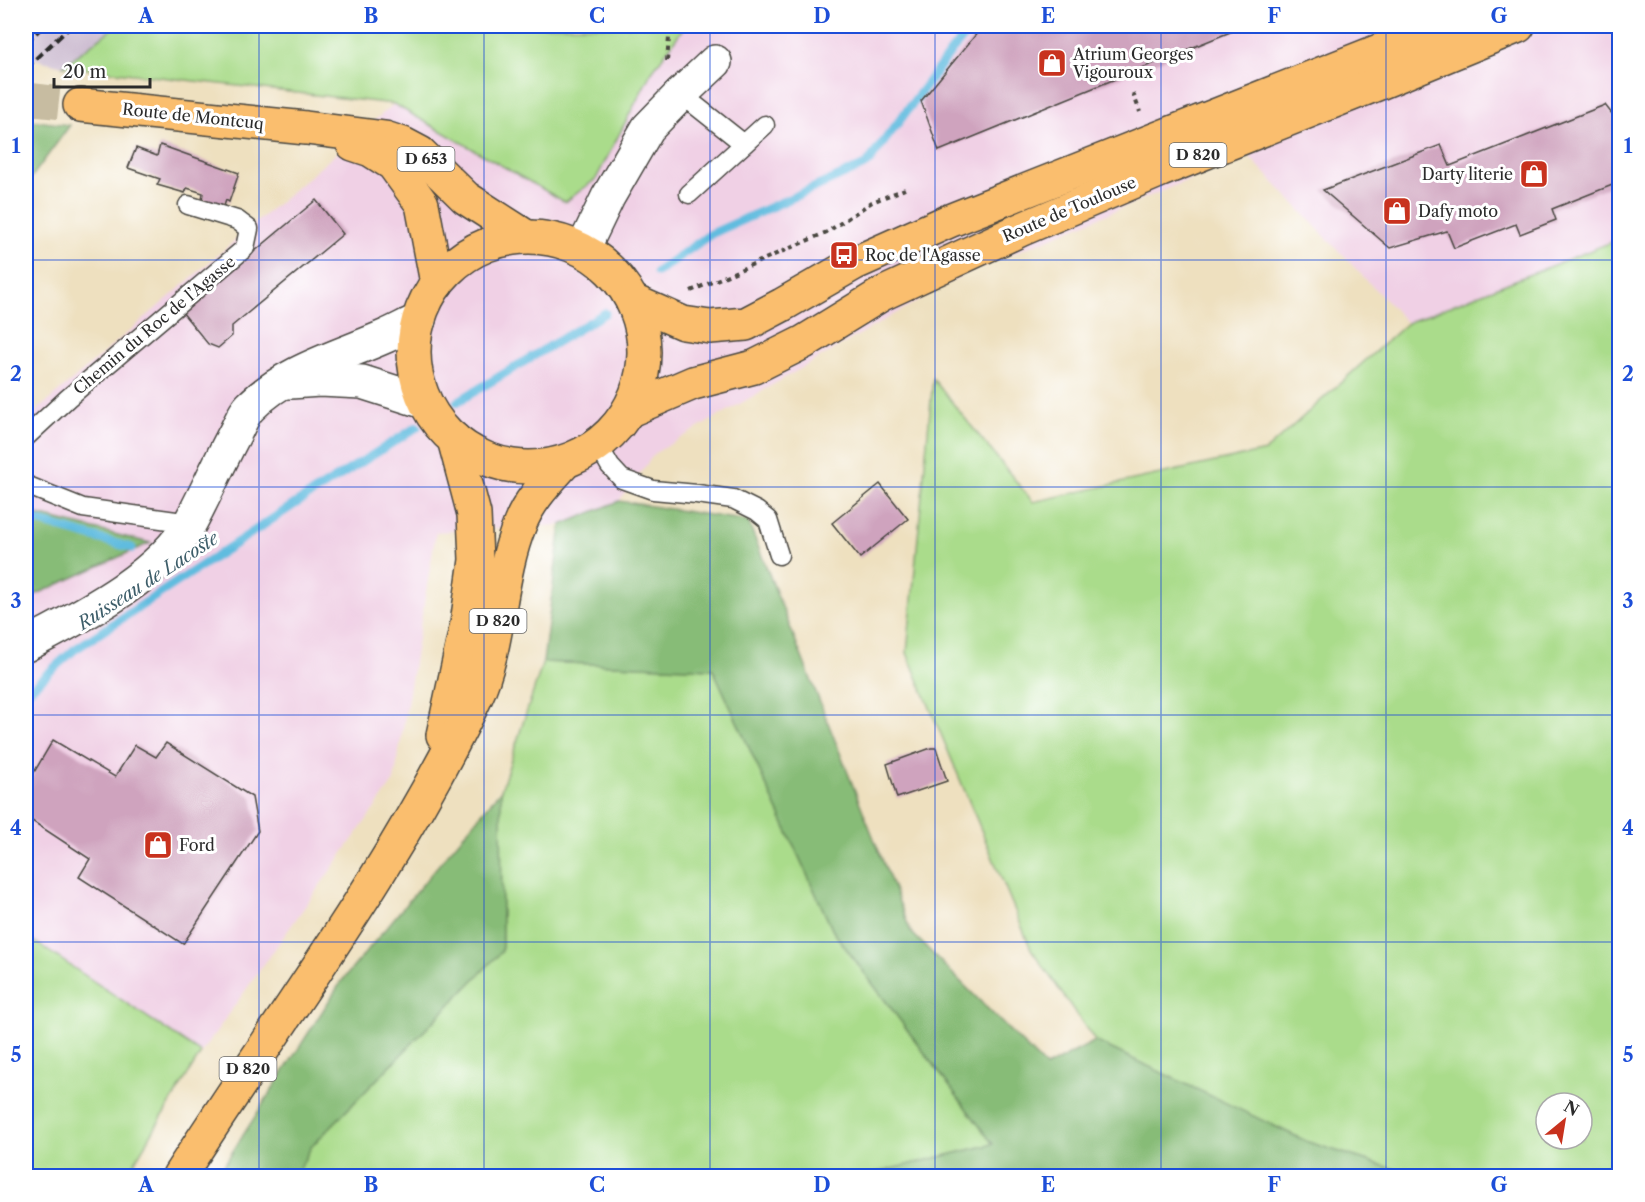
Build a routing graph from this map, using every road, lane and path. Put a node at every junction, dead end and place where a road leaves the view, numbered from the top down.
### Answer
1 (1442, 26) edge
2 (1518, 26) edge
3 (715, 62) dead end
4 (1372, 69) junction
5 (681, 93) junction
6 (80, 105) tunnel mouth
7 (765, 125) dead end
8 (306, 128) junction
9 (744, 144) junction
10 (905, 189) dead end
11 (689, 194) dead end
12 (188, 205) dead end
13 (525, 236) junction
14 (583, 249) junction
15 (437, 283) junction
16 (641, 305) junction
17 (419, 320) junction
18 (280, 382) junction
19 (425, 402) junction
20 (630, 410) junction
21 (26, 437) edge
22 (454, 439) junction
23 (598, 445) junction
24 (565, 462) junction
25 (26, 485) edge
26 (190, 523) junction
27 (779, 555) dead end
28 (26, 645) edge
29 (432, 783) junction
30 (179, 1176) edge

1 - 4 main road, Route de Toulouse / D 820
2 - 4 main road, Route de Toulouse / D 820
3 - 5 street
4 - 16 main road, Route de Toulouse / D 820
4 - 20 main road, Route de Toulouse / D 820
5 - 9 lane
5 - 14 street
6 - 8 main road, Route de Montcuq / D 653
7 - 9 lane
8 - 13 main road, Route de Montcuq / D 653
8 - 15 main road, Route de Montcuq / D 653
9 - 11 lane
10 - 16 path
12 - 21 lane, Chemin du Roc de l’Agasse
13 - 14 main road
13 - 15 main road
14 - 16 main road
15 - 17 main road
16 - 20 main road
17 - 18 street
17 - 19 main road
18 - 19 street
18 - 26 street
19 - 22 main road
20 - 23 main road
22 - 24 main road
22 - 29 main road, D 820
23 - 24 main road
23 - 27 lane
24 - 29 main road, D 820
25 - 26 lane
26 - 28 street
29 - 30 main road, D 820

